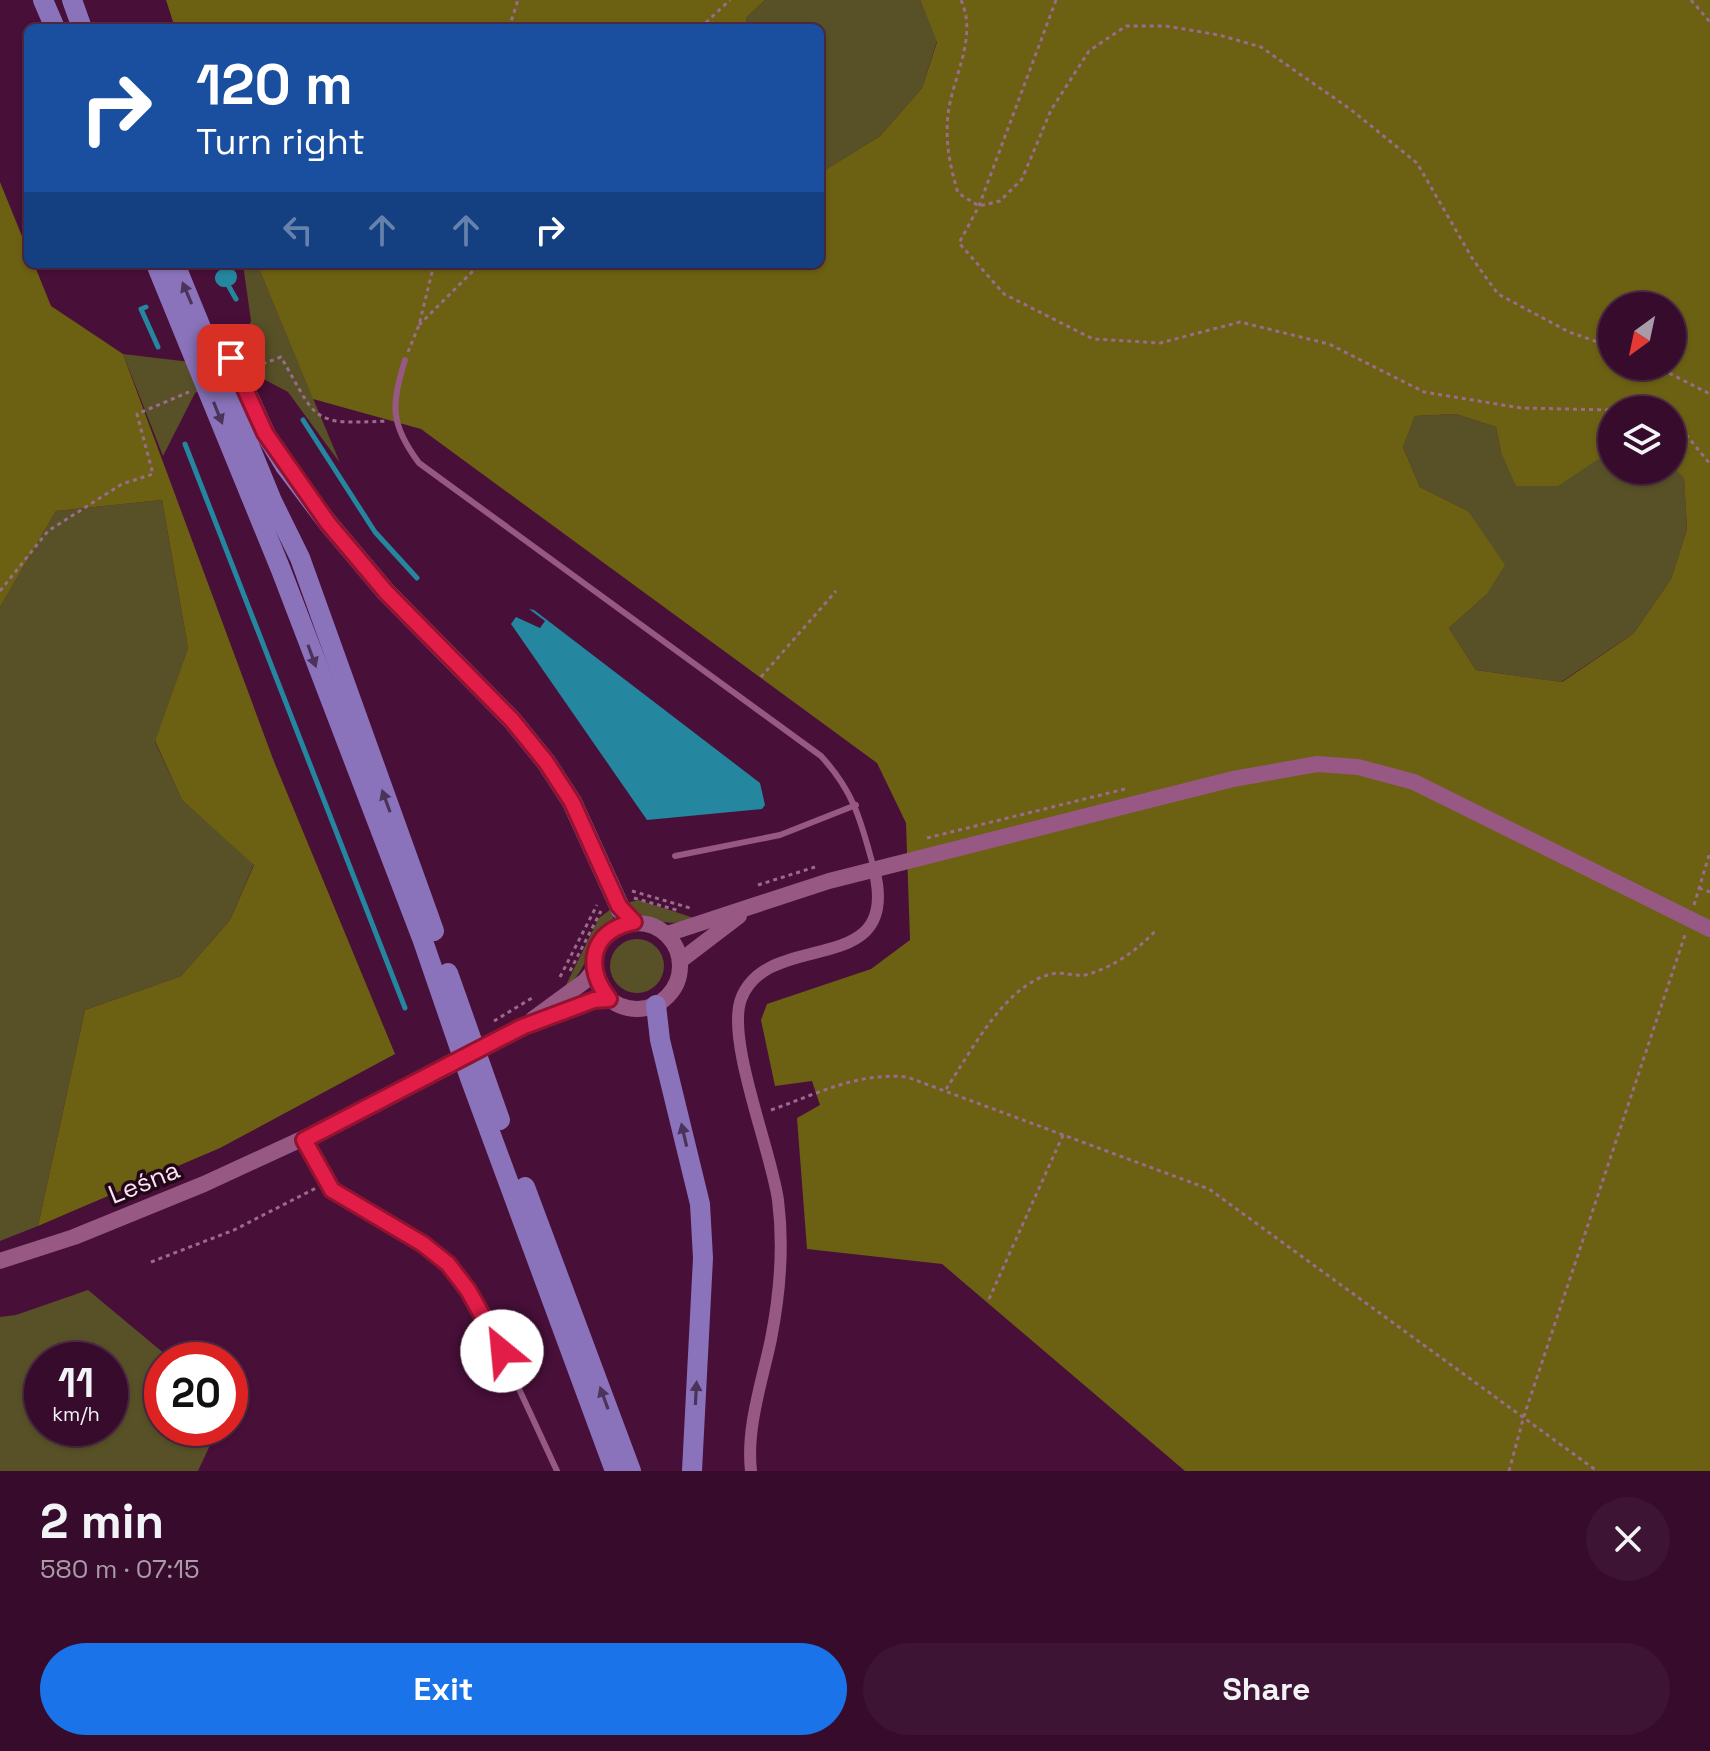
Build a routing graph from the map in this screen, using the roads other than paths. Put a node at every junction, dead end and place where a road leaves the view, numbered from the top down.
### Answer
1 (43, 0) edge
2 (72, 0) edge
3 (53, 24) edge
4 (81, 24) edge
5 (158, 268) edge
6 (177, 268) edge
7 (199, 322) junction
8 (405, 360) road end
9 (856, 805) junction
10 (675, 856) dead end
11 (874, 869) junction
12 (750, 908) junction
13 (634, 922) junction
14 (1710, 929) edge
15 (667, 934) junction
16 (680, 961) junction
17 (594, 970) junction
18 (609, 999) junction
19 (656, 1005) junction
20 (522, 1027) junction
21 (463, 1035) junction
22 (477, 1075) junction
23 (304, 1140) junction
24 (0, 1261) edge
25 (557, 1471) edge
26 (612, 1471) edge
27 (631, 1471) edge
28 (692, 1471) edge
29 (751, 1471) edge

1 - 3 main road
2 - 4 main road
5 -> 21 main road
7 -> 6 main road
7 - 13 main road
21 -> 7 main road
8 - 9 lane
9 - 10 lane
9 - 11 lane
11 - 12 street
11 - 14 street
11 - 29 street
12 - 15 street
12 - 16 street
13 - 15 street
13 - 17 street
15 - 16 street
16 - 19 street
17 - 18 street
17 - 20 street
18 - 19 street
18 - 20 street
28 -> 19 main road
20 - 23 street, Leśna
21 - 22 main road
22 - 26 main road
27 -> 22 main road
23 - 24 street, Leśna
23 - 25 lane

